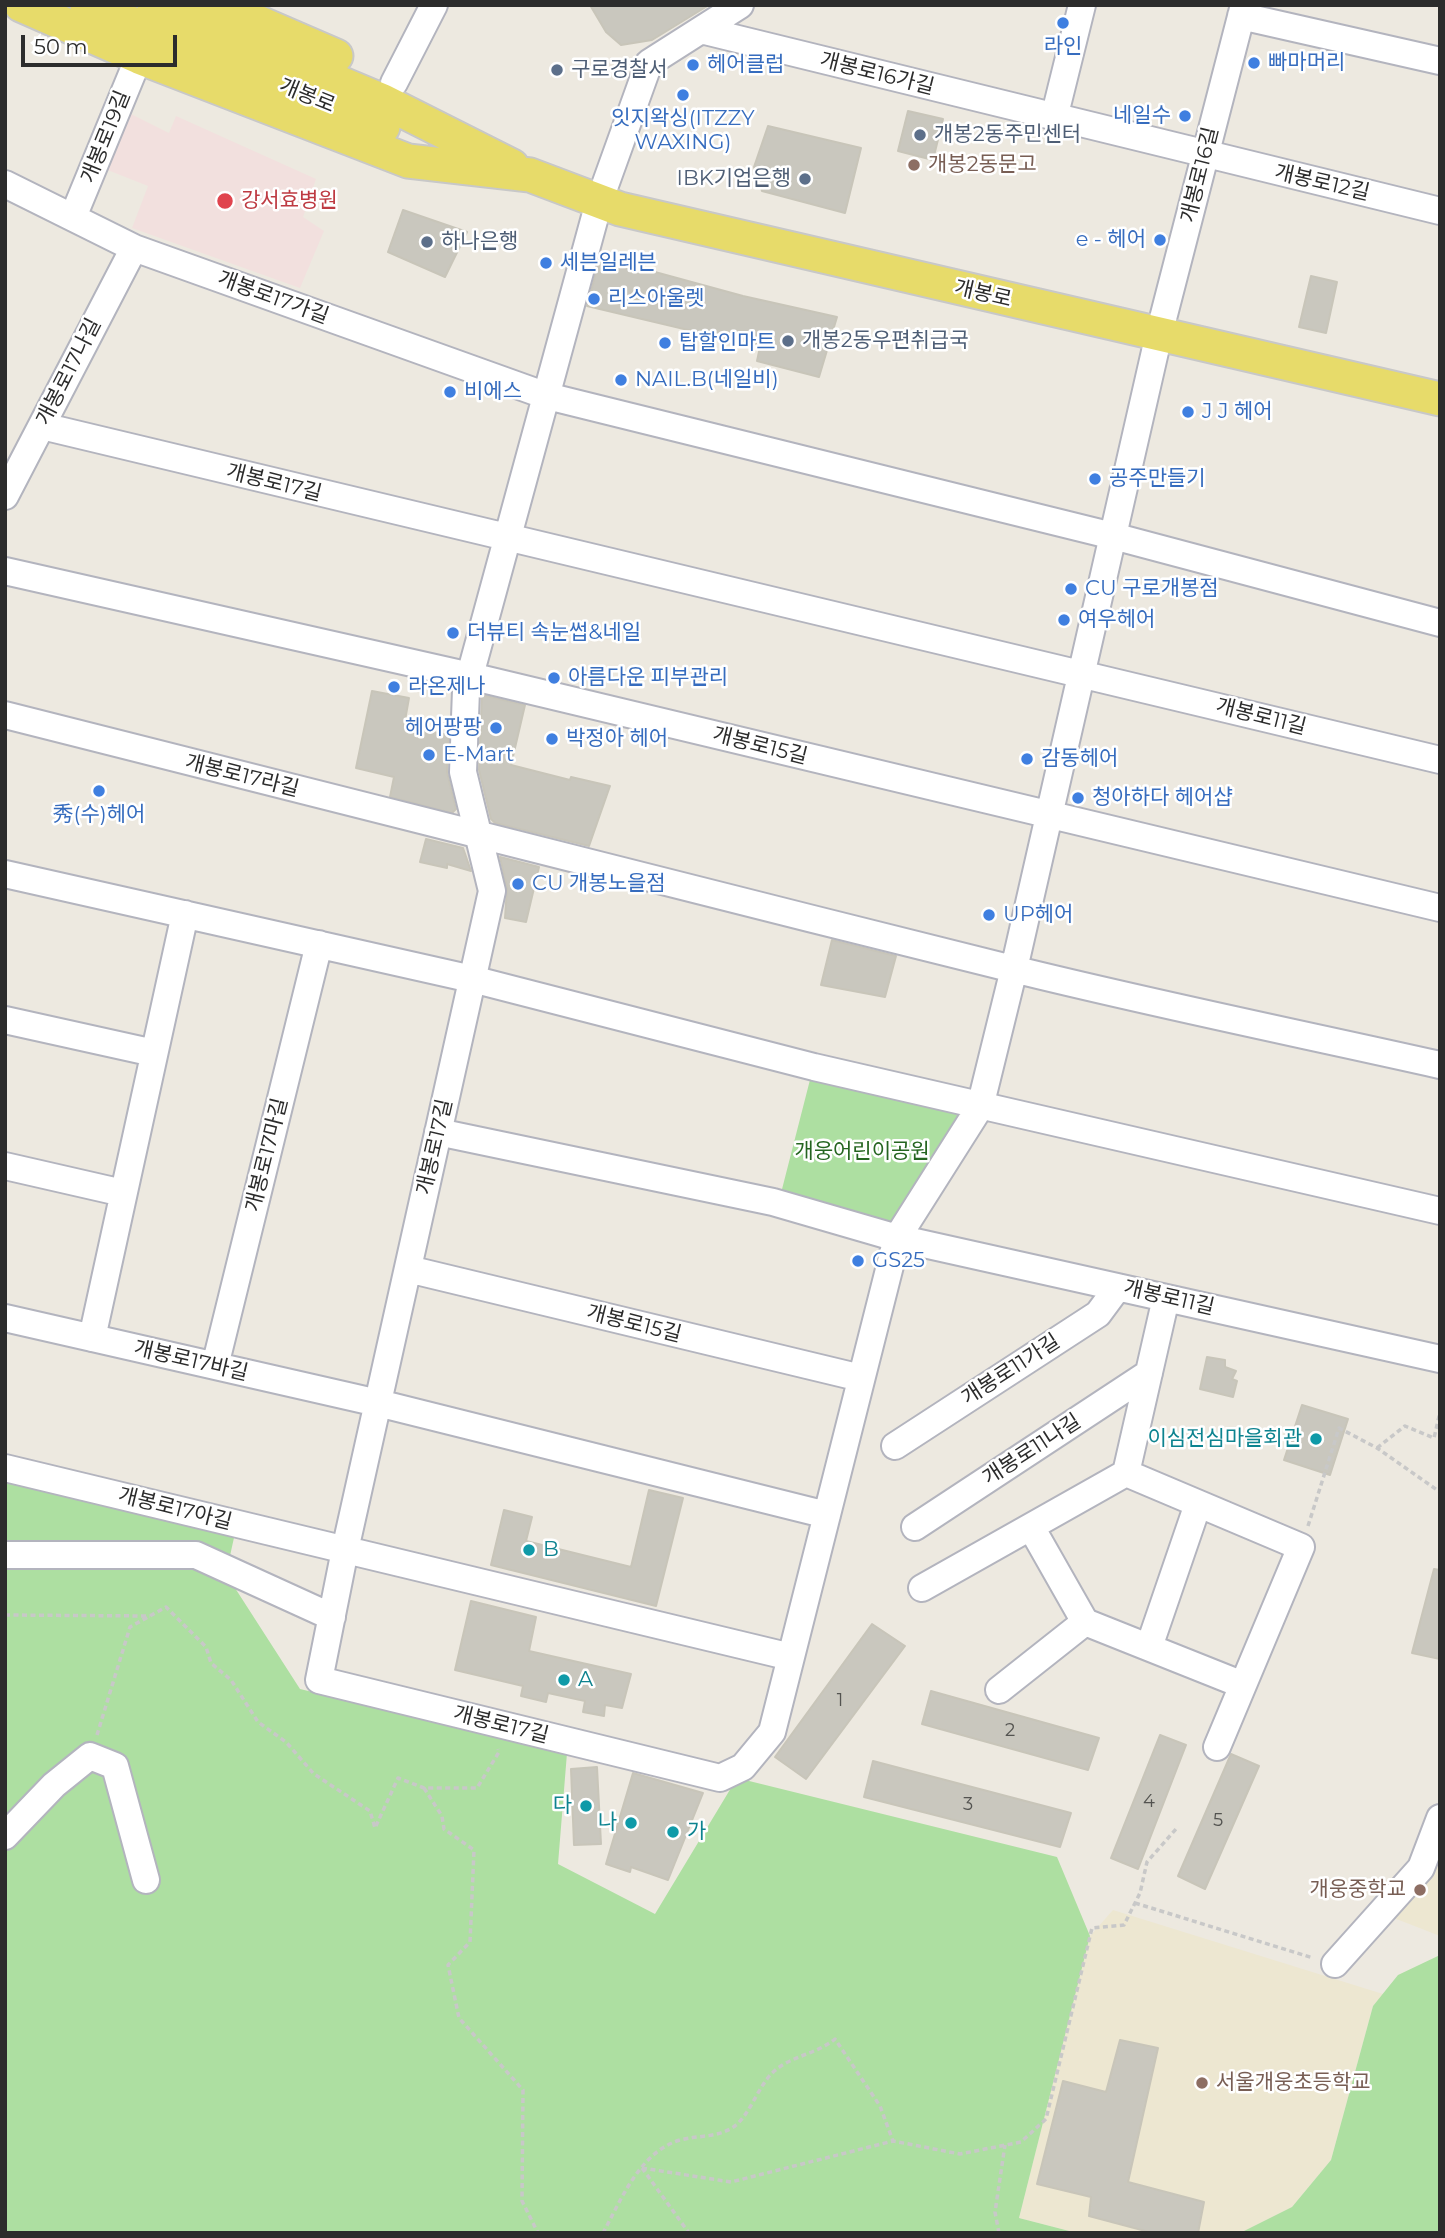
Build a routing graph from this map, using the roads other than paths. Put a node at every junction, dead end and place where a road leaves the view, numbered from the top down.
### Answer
1 (21, 5) edge
2 (87, 5) edge
3 (218, 5) edge
4 (434, 5) edge
5 (740, 5) edge
6 (1082, 5) edge
7 (1242, 11) edge
8 (166, 19) edge
9 (701, 30) junction
10 (139, 57) junction
11 (1440, 61) edge
12 (389, 92) junction
13 (1054, 118) junction
14 (1205, 156) junction
15 (530, 175) junction
16 (5, 184) edge
17 (599, 202) junction
18 (1440, 211) edge
19 (73, 217) junction
20 (134, 248) junction
21 (1159, 334) junction
22 (547, 396) junction
23 (1440, 399) edge
24 (41, 426) junction
25 (5, 496) edge
26 (1113, 536) junction
27 (508, 540) junction
28 (5, 571) edge
29 (1440, 622) edge
30 (1082, 673) junction
31 (470, 676) junction
32 (5, 715) edge
33 (1440, 760) edge
34 (1049, 816) junction
35 (479, 837) junction
36 (5, 874) edge
37 (1440, 908) edge
38 (185, 914) junction
39 (318, 944) junction
40 (1014, 970) junction
41 (472, 979) junction
42 (5, 1020) edge
43 (154, 1053) junction
44 (1440, 1065) edge
45 (980, 1107) junction
46 (438, 1132) junction
47 (5, 1166) edge
48 (123, 1193) junction
49 (1440, 1211) edge
50 (897, 1238) junction
51 (408, 1269) junction
52 (1118, 1287) junction
53 (1166, 1298) junction
54 (5, 1318) edge
55 (92, 1338) junction
56 (1440, 1359) edge
57 (215, 1366) junction
58 (1149, 1373) junction
59 (861, 1378) junction
60 (378, 1404) junction
61 (895, 1446) dead end
62 (5, 1468) edge
63 (1126, 1473) junction
64 (1198, 1504) junction
65 (827, 1515) junction
66 (915, 1527) dead end
67 (1031, 1527) junction
68 (345, 1550) junction
69 (5, 1555) edge
70 (922, 1588) dead end
71 (332, 1617) junction
72 (1085, 1622) junction
73 (1149, 1647) junction
74 (791, 1657) junction
75 (1243, 1685) junction
76 (999, 1690) dead end
77 (1217, 1747) dead end
78 (1440, 1818) edge
79 (5, 1836) edge
80 (146, 1880) dead end
81 (1335, 1964) road end

1 - 10 main road
2 - 8 main road, 개봉로
3 - 12 main road
4 - 12 street
5 - 9 street, 개봉로17길
6 - 13 street
7 - 11 street, 개봉로16길
7 - 14 street, 개봉로16길
8 - 12 main road, 개봉로
8 - 15 main road, 개봉로
9 - 13 street, 개봉로16가길
9 - 17 street, 개봉로17길
10 - 15 main road
10 - 19 street, 개봉로19길
12 - 15 main road
13 - 14 street, 개봉로16가길
14 - 18 street, 개봉로12길
14 - 21 street, 개봉로16길
15 - 17 main road, 개봉로
16 - 19 street, 개봉로17가길
17 - 21 main road, 개봉로
17 - 22 street, 개봉로17길
19 - 20 street, 개봉로17가길
20 - 22 street, 개봉로17가길
20 - 24 street, 개봉로17나길
21 - 23 main road, 개봉로
21 - 26 street
22 - 26 street
22 - 27 street, 개봉로17길
24 - 25 street, 개봉로17나길
24 - 27 street, 개봉로17길
26 - 29 street
26 - 30 street
27 - 30 street
27 - 31 street, 개봉로17길
28 - 31 street
30 - 33 street, 개봉로11길
30 - 34 street
31 - 34 street, 개봉로15길
31 - 35 street, 개봉로17길
32 - 35 street, 개봉로17라길
34 - 37 street
34 - 40 street
35 - 40 street
35 - 41 street, 개봉로17길
36 - 38 street
38 - 39 street
38 - 43 street
39 - 41 street
39 - 57 street, 개봉로17마길
40 - 44 street
40 - 45 street
41 - 45 street
41 - 46 street, 개봉로17길
42 - 43 street
43 - 48 street
45 - 49 street
45 - 50 street
46 - 50 street
46 - 51 street, 개봉로17길
47 - 48 street
48 - 55 street
50 - 52 street, 개봉로11길
50 - 59 street
51 - 59 street, 개봉로15길
51 - 60 street, 개봉로17길
52 - 53 street, 개봉로11길
52 - 61 street, 개봉로11가길
53 - 56 street, 개봉로11길
53 - 58 street
54 - 55 street, 개봉로17바길
55 - 57 street, 개봉로17바길
57 - 60 street, 개봉로17바길
58 - 63 street
58 - 66 street, 개봉로11나길
59 - 65 street
60 - 65 street
60 - 68 street, 개봉로17길
62 - 68 street, 개봉로17아길
63 - 64 street
63 - 67 street
64 - 73 street
64 - 75 street
65 - 74 street
67 - 70 street
67 - 72 street
68 - 71 street, 개봉로17길
68 - 74 street
69 - 71 street
71 - 74 street, 개봉로17길
72 - 73 street
72 - 76 street
73 - 75 street
75 - 77 street
78 - 81 street
79 - 80 street

